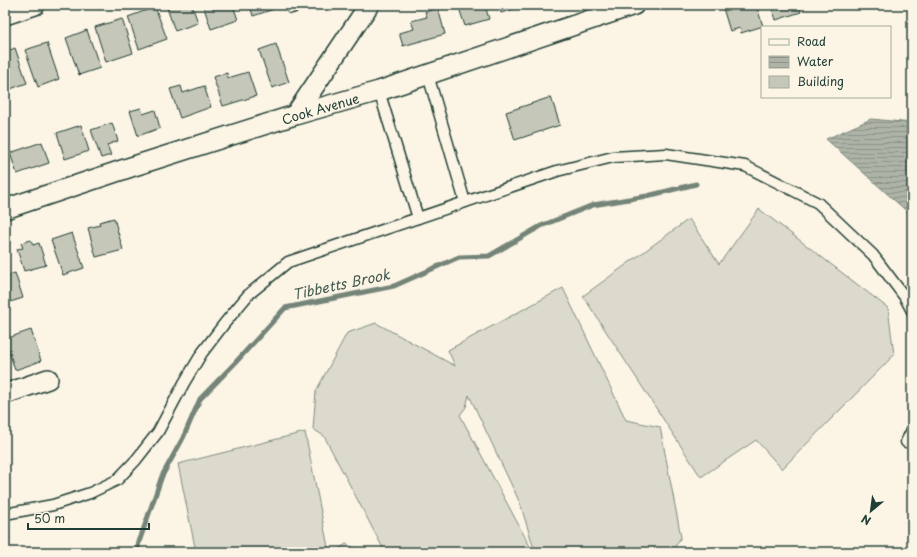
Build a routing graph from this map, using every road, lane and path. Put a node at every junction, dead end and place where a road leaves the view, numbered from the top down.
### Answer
1 (35, 5) edge
2 (369, 5) edge
3 (634, 5) edge
4 (5, 15) edge
5 (428, 75) junction
6 (379, 91) junction
7 (295, 115) junction
8 (465, 202) junction
9 (5, 209) edge
10 (418, 218) junction
11 (912, 311) edge
12 (48, 379) dead end
13 (5, 394) edge
14 (912, 430) edge
15 (906, 442) dead end
16 (5, 514) edge

1 - 4 street
2 - 7 street
3 - 5 street, Cook Avenue
5 - 6 street, Cook Avenue
5 - 8 lane
6 - 7 street, Cook Avenue
6 - 10 lane
7 - 9 street, Cook Avenue
8 - 10 lane
8 - 11 lane
10 - 16 lane
12 - 13 street
14 - 15 lane

